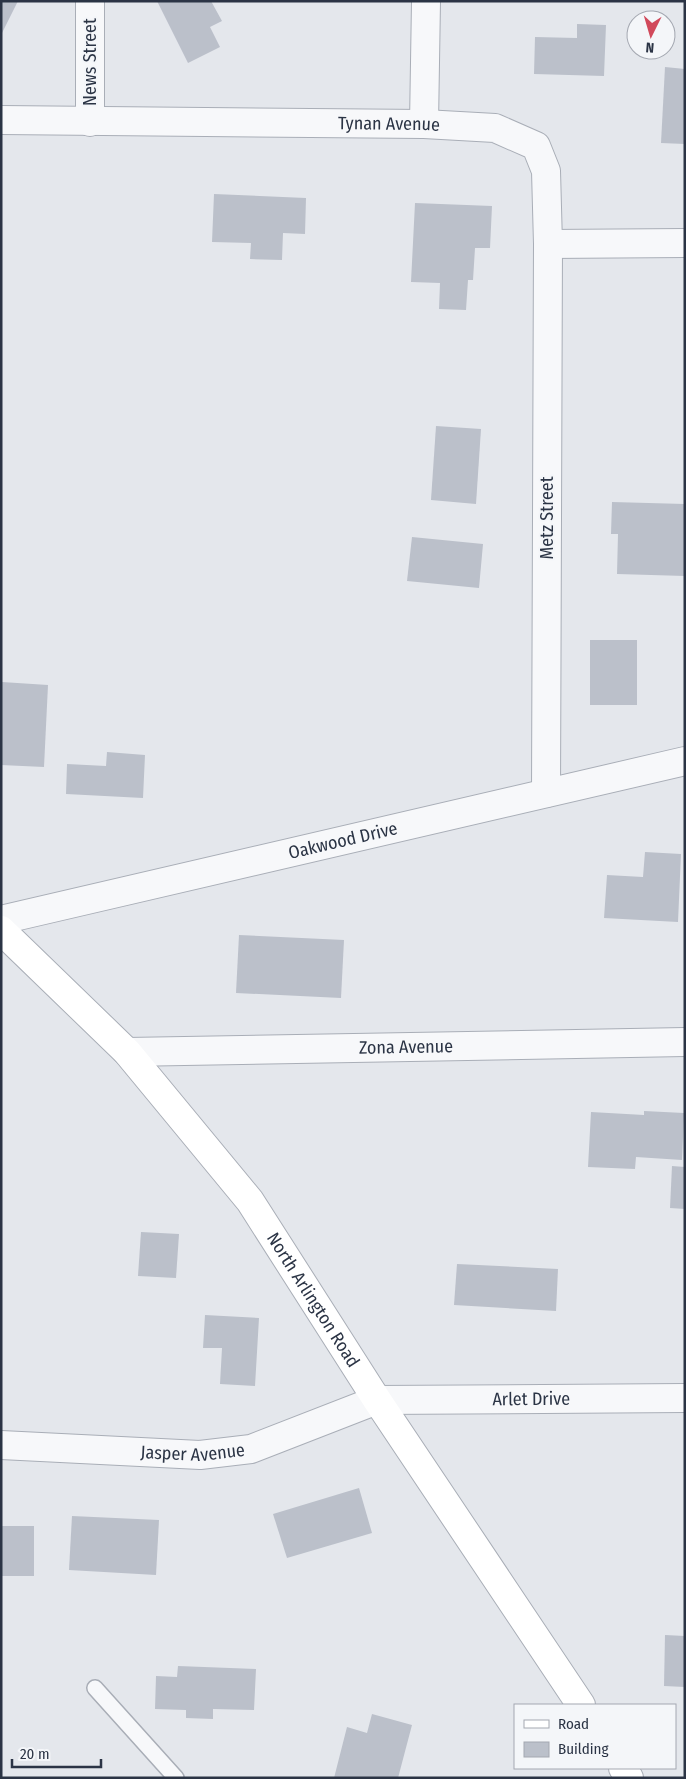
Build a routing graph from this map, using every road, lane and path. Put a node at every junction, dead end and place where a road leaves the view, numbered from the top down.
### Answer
1 (90, 1) edge
2 (426, 1) edge
3 (1, 120) edge
4 (90, 122) junction
5 (424, 124) junction
6 (685, 243) edge
7 (548, 244) junction
8 (685, 761) edge
9 (546, 793) junction
10 (1, 920) edge
11 (1, 930) edge
12 (685, 1042) edge
13 (127, 1052) junction
14 (685, 1398) edge
15 (377, 1400) junction
16 (1, 1444) edge
17 (95, 1688) dead end
18 (580, 1704) edge
19 (176, 1778) edge

1 - 4 street, News Street
2 - 5 street
3 - 4 street, Tynan Avenue
4 - 5 street, Tynan Avenue
5 - 7 street, Tynan Avenue
6 - 7 street
7 - 9 street, Metz Street
8 - 9 street, Oakwood Drive
9 - 10 street, Oakwood Drive
11 - 13 main road, North Arlington Road
12 - 13 street, Zona Avenue
13 - 15 main road, North Arlington Road
14 - 15 street, Arlet Drive
15 - 16 street, Jasper Avenue
15 - 18 main road, North Arlington Road
17 - 19 lane

